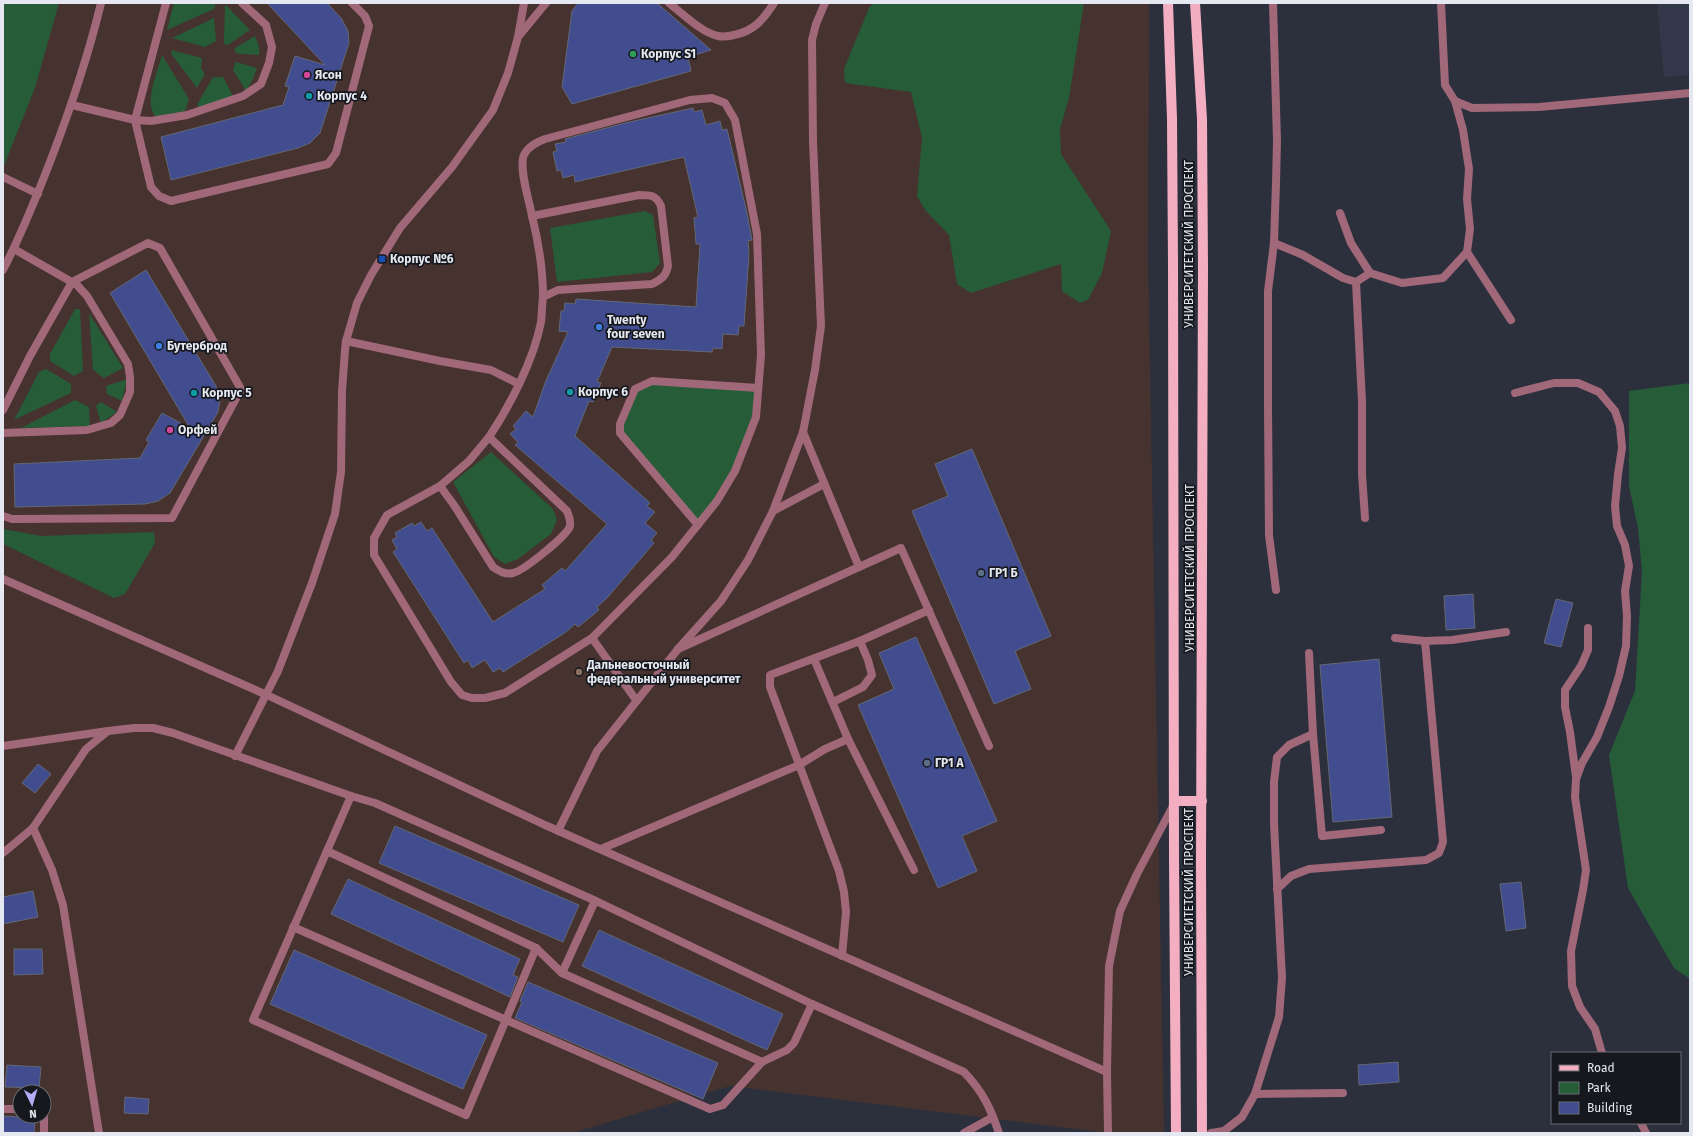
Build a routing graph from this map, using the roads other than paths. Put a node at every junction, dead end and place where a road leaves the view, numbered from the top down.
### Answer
1 (102, 3) edge
2 (166, 3) edge
3 (242, 3) edge
4 (352, 3) edge
5 (524, 3) edge
6 (546, 3) edge
7 (669, 3) edge
8 (774, 3) edge
9 (825, 3) edge
10 (1168, 3) edge
11 (1195, 3) edge
12 (1274, 3) edge
13 (1441, 3) edge
14 (518, 37) junction
15 (1690, 93) edge
16 (1455, 101) junction
17 (72, 105) junction
18 (135, 120) junction
19 (3, 177) edge
20 (38, 194) junction
21 (1340, 212) dead end
22 (532, 216) junction
23 (1274, 243) junction
24 (14, 249) junction
25 (1467, 252) junction
26 (3, 270) edge
27 (1370, 273) junction
28 (72, 282) junction
29 (1356, 282) junction
30 (543, 297) junction
31 (1511, 320) dead end
32 (346, 341) junction
33 (519, 384) junction
34 (758, 388) junction
35 (1515, 393) dead end
36 (3, 410) edge
37 (3, 432) edge
38 (803, 432) junction
39 (489, 437) junction
40 (824, 484) junction
41 (440, 486) junction
42 (773, 511) junction
43 (3, 516) edge
44 (1365, 518) dead end
45 (698, 525) junction
46 (859, 567) junction
47 (3, 579) edge
48 (1276, 590) dead end
49 (929, 610) junction
50 (1588, 628) dead end
51 (1506, 632) dead end
52 (592, 638) junction
53 (1395, 638) dead end
54 (860, 641) junction
55 (1425, 641) junction
56 (678, 649) junction
57 (1309, 653) dead end
58 (814, 659) junction
59 (267, 695) junction
60 (636, 700) junction
61 (833, 702) junction
62 (108, 731) junction
63 (1313, 734) junction
64 (848, 739) junction
65 (3, 746) edge
66 (988, 746) dead end
67 (235, 756) junction
68 (799, 766) junction
69 (1576, 780) junction
70 (351, 796) junction
71 (1175, 801) junction
72 (1202, 801) junction
73 (33, 828) junction
74 (1381, 830) dead end
75 (558, 831) junction
76 (601, 850) junction
77 (327, 852) junction
78 (3, 853) edge
79 (914, 870) dead end
80 (1277, 889) junction
81 (595, 901) junction
82 (293, 927) junction
83 (536, 948) junction
84 (842, 956) junction
85 (562, 973) junction
86 (812, 1004) junction
87 (505, 1020) junction
88 (1602, 1052) edge
89 (762, 1062) junction
90 (1107, 1072) junction
91 (1343, 1093) dead end
92 (1255, 1094) junction
93 (993, 1117) junction
94 (1642, 1124) edge
95 (99, 1133) edge
96 (964, 1133) edge
97 (999, 1133) edge
98 (1108, 1133) edge
99 (1176, 1133) edge
100 (1202, 1133) edge
101 (1211, 1133) edge
102 (1646, 1133) edge

1 - 17 street
2 - 18 street
3 - 18 street
4 - 18 street
5 - 14 street
6 - 14 street
7 - 8 street
9 - 38 street
10 - 71 main road, УНИВЕРСИТЕТСКИЙ ПРОСПЕКТ
11 - 72 main road, УНИВЕРСИТЕТСКИЙ ПРОСПЕКТ
12 - 23 street
13 - 16 street
14 - 32 street
15 - 16 street
16 - 25 street
17 - 18 street
17 - 20 street
19 - 20 street
20 - 24 street
21 - 27 street
22 - 30 street
22 - 30 street
22 - 34 street
23 - 29 street
23 - 48 street
24 - 26 street
24 - 28 street
25 - 27 street
25 - 31 street
27 - 29 street
28 - 36 street
28 - 37 street
28 - 43 street
29 - 44 street
30 - 33 street
32 - 33 street
32 - 59 street
33 - 39 street
34 - 45 street
34 - 45 street
35 - 69 street
38 - 40 street
38 - 42 street
39 - 41 street
39 - 41 street
40 - 42 street
40 - 46 street
41 - 52 street
42 - 56 street
45 - 52 street
46 - 49 street
46 - 56 street
47 - 59 street
49 - 54 street
49 - 66 street
50 - 69 street
51 - 55 street
52 - 60 street
53 - 55 street
54 - 58 street
54 - 61 street
55 - 80 street
56 - 60 street
57 - 63 street
58 - 61 street
58 - 68 street
59 - 67 street
59 - 75 street
60 - 75 street
61 - 64 street
62 - 65 street
62 - 67 street
62 - 73 street
63 - 74 street
63 - 80 street
64 - 68 street
64 - 79 street
67 - 70 street
68 - 76 street
68 - 84 street
69 - 88 street
70 - 77 street
70 - 81 street
71 - 72 main road
71 - 90 street
71 - 99 main road, УНИВЕРСИТЕТСКИЙ ПРОСПЕКТ
72 - 100 main road, УНИВЕРСИТЕТСКИЙ ПРОСПЕКТ
73 - 78 street
73 - 95 street
75 - 76 street
76 - 84 street
77 - 82 street
77 - 83 street
80 - 92 street
81 - 85 street
81 - 86 street
82 - 87 street
82 - 87 street
83 - 85 street
83 - 87 street
84 - 90 street
85 - 89 street
86 - 89 street
86 - 93 street
87 - 89 street
90 - 98 street
91 - 92 street
92 - 101 street
93 - 96 street
93 - 97 street
94 - 102 street

